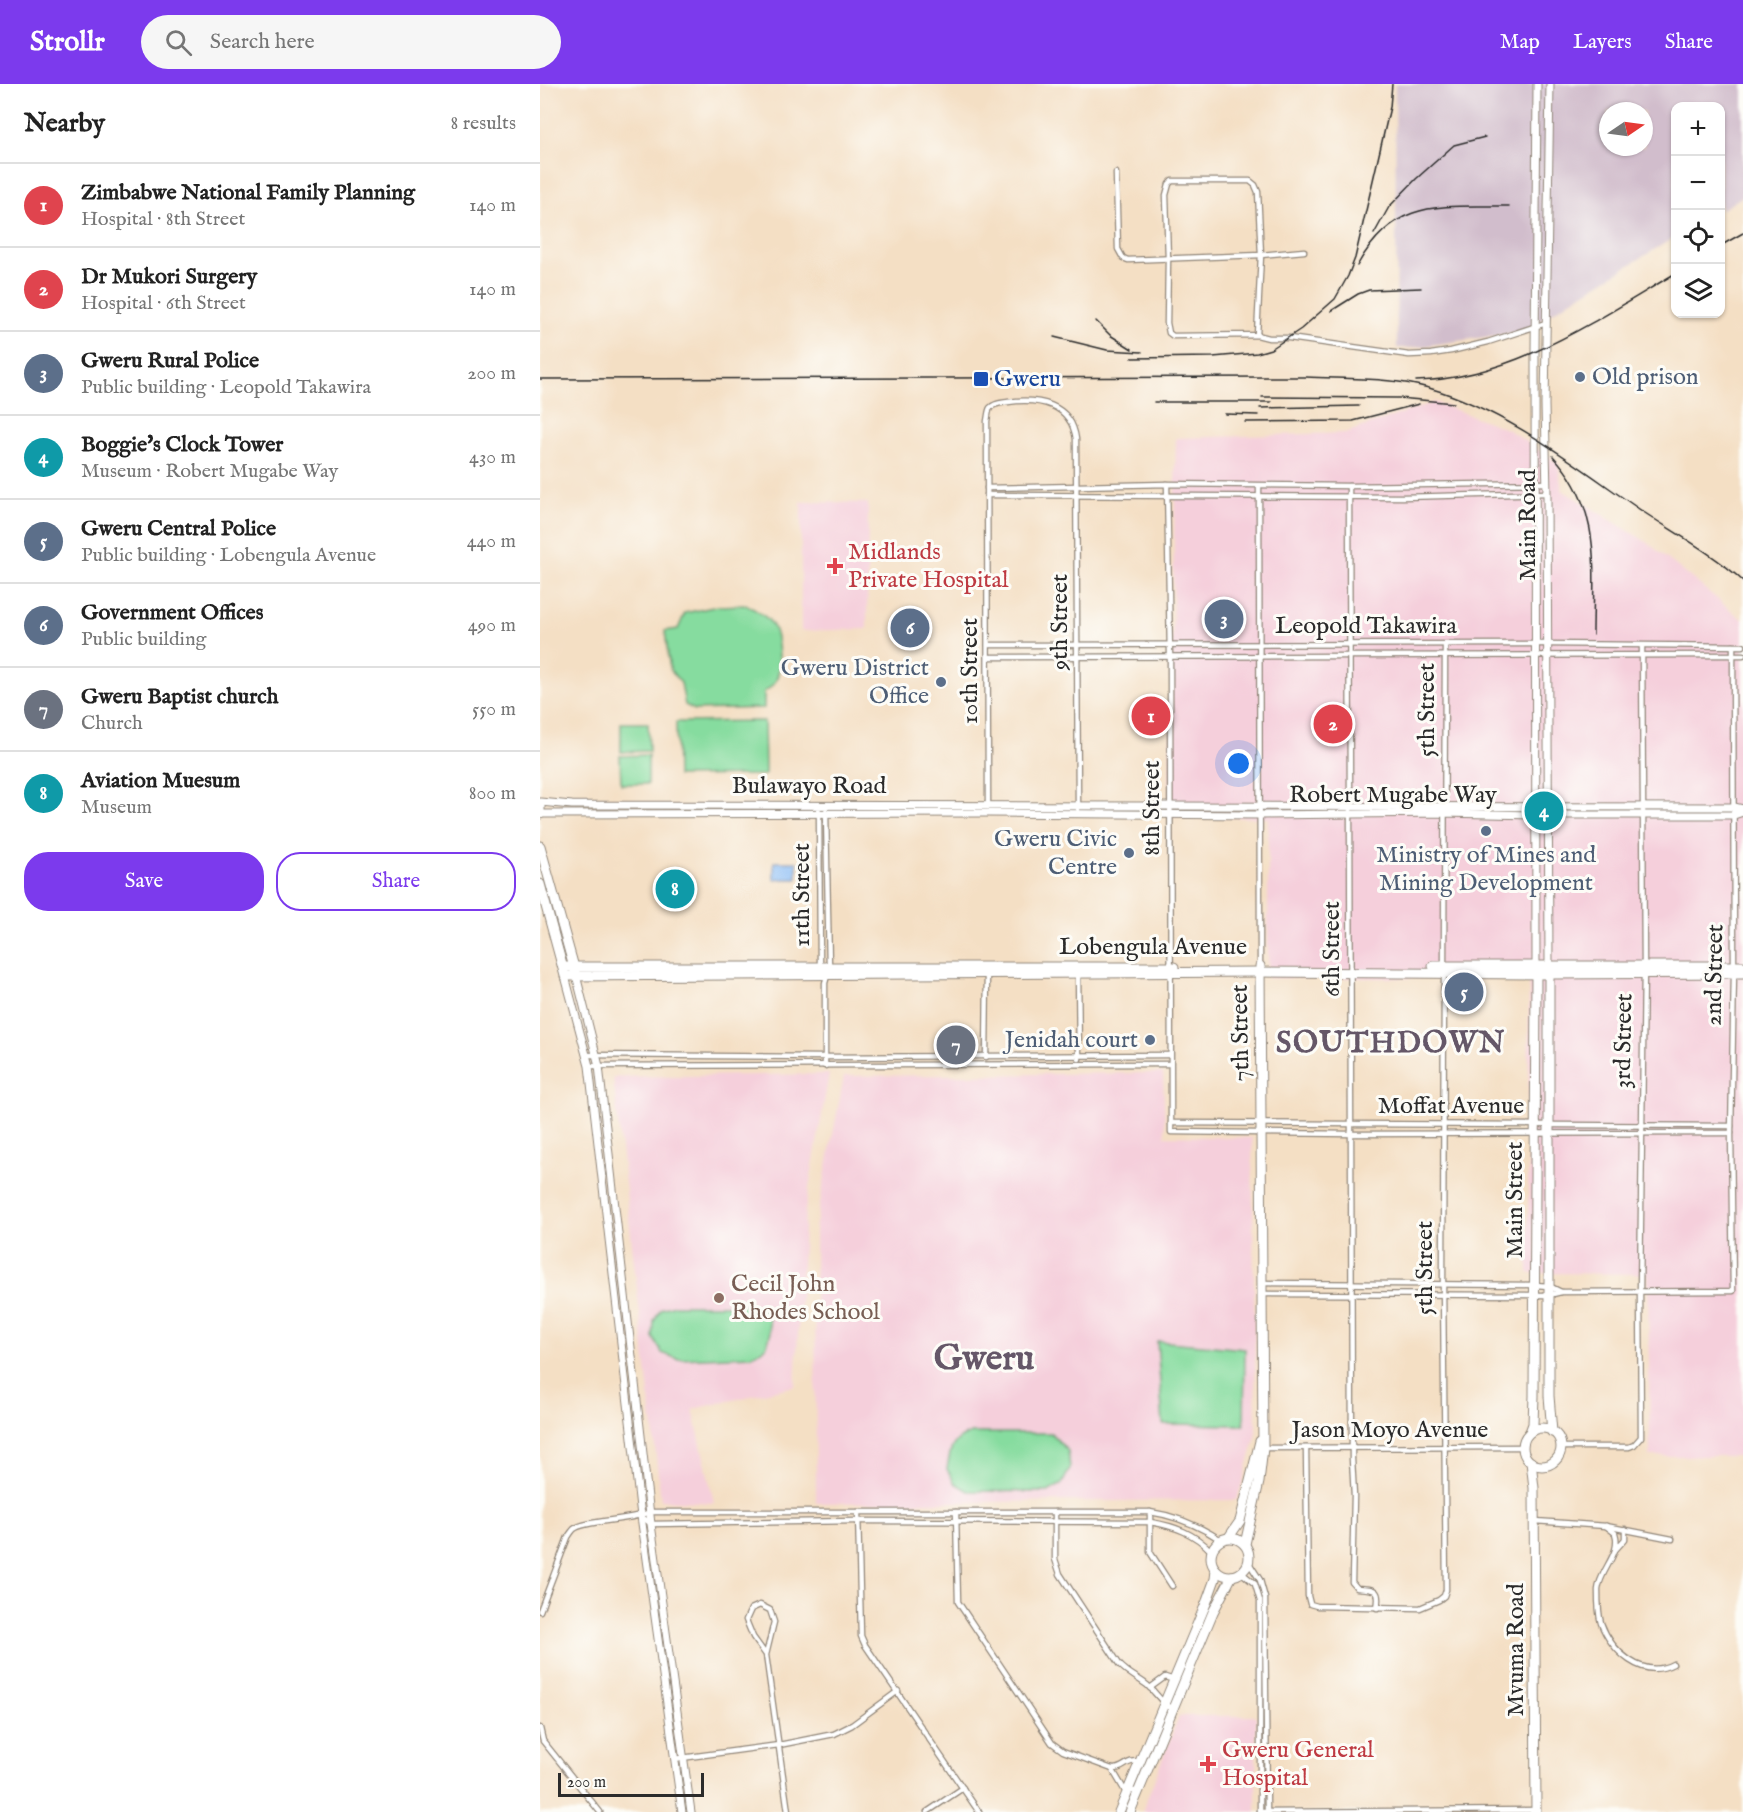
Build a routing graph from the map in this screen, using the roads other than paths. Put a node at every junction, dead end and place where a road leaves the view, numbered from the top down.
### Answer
1 (1537, 84) edge
2 (1550, 84) edge
3 (1116, 173) dead end
4 (1536, 240) junction
5 (1547, 240) junction
6 (1304, 251) dead end
7 (1261, 255) junction
8 (1168, 259) junction
9 (1546, 323) junction
10 (1535, 327) junction
11 (1257, 335) junction
12 (1075, 431) joint
13 (1536, 483) junction
14 (1547, 483) junction
15 (1167, 484) junction
16 (1445, 485) junction
17 (1077, 486) junction
18 (1259, 486) junction
19 (1349, 486) junction
20 (987, 488) junction
21 (1536, 493) junction
22 (1547, 493) junction
23 (987, 495) junction
24 (1445, 495) junction
25 (1077, 496) junction
26 (1349, 496) junction
27 (1167, 497) junction
28 (1259, 497) junction
29 (1536, 561) junction
30 (1547, 562) junction
31 (1078, 644) junction
32 (1261, 644) junction
33 (1535, 644) junction
34 (1548, 644) junction
35 (988, 645) junction
36 (1170, 645) junction
37 (1351, 645) junction
38 (1445, 645) junction
39 (1642, 646) junction
40 (1733, 646) junction
41 (1743, 646) edge
42 (1170, 655) junction
43 (1350, 655) junction
44 (1445, 655) junction
45 (1548, 655) junction
46 (1642, 655) junction
47 (1743, 655) edge
48 (1261, 656) junction
49 (1535, 656) junction
50 (988, 657) junction
51 (1077, 657) junction
52 (1733, 657) junction
53 (540, 804) edge
54 (572, 805) junction
55 (823, 805) junction
56 (1261, 807) junction
57 (1536, 807) junction
58 (1642, 807) junction
59 (1734, 807) junction
60 (988, 809) junction
61 (1078, 809) junction
62 (1170, 810) junction
63 (1444, 810) junction
64 (1350, 811) junction
65 (1548, 811) junction
66 (1743, 811) edge
67 (540, 814) edge
68 (573, 814) junction
69 (823, 814) junction
70 (1260, 815) junction
71 (1536, 815) junction
72 (1642, 815) junction
73 (1734, 815) junction
74 (540, 846) edge
75 (540, 884) edge
76 (1078, 969) junction
77 (1260, 969) junction
78 (1444, 969) junction
79 (1738, 969) edge
80 (987, 970) junction
81 (1171, 970) junction
82 (1350, 970) junction
83 (1536, 970) junction
84 (1549, 970) junction
85 (1644, 970) junction
86 (575, 971) junction
87 (564, 972) junction
88 (824, 973) junction
89 (1535, 1030) junction
90 (1549, 1031) junction
91 (586, 1055) junction
92 (597, 1055) junction
93 (1170, 1055) junction
94 (659, 1056) junction
95 (986, 1056) junction
96 (1034, 1056) junction
97 (1079, 1056) junction
98 (825, 1057) junction
99 (902, 1057) junction
100 (1170, 1064) junction
101 (987, 1065) junction
102 (1034, 1065) junction
103 (1079, 1065) junction
104 (589, 1066) junction
105 (599, 1066) junction
106 (659, 1066) junction
107 (825, 1066) junction
108 (902, 1066) junction
109 (1535, 1074) junction
110 (1549, 1074) junction
111 (1171, 1123) junction
112 (1350, 1124) junction
113 (1445, 1124) junction
114 (1641, 1126) junction
115 (1731, 1126) junction
116 (1262, 1128) junction
117 (1534, 1128) junction
118 (1549, 1129) junction
119 (1171, 1132) joint
120 (1731, 1133) junction
121 (1350, 1134) junction
122 (1444, 1134) junction
123 (1641, 1134) junction
124 (1534, 1181) junction
125 (1550, 1182) junction
126 (1534, 1234) junction
127 (1550, 1234) junction
128 (1261, 1283) junction
129 (1351, 1284) junction
130 (1443, 1284) junction
131 (1535, 1289) junction
132 (1549, 1291) junction
133 (1561, 1292) junction
134 (1351, 1293) junction
135 (1640, 1293) junction
136 (1261, 1294) junction
137 (1443, 1294) junction
138 (1534, 1344) junction
139 (1549, 1345) junction
140 (1534, 1396) junction
141 (1550, 1396) junction
142 (1530, 1432) junction
143 (1552, 1432) junction
144 (1560, 1447) junction
145 (1260, 1448) junction
146 (1306, 1448) junction
147 (1353, 1448) junction
148 (1443, 1448) junction
149 (1523, 1448) junction
150 (1531, 1462) junction
151 (1546, 1465) junction
152 (1534, 1488) junction
153 (650, 1512) junction
154 (757, 1512) junction
155 (858, 1512) junction
156 (956, 1512) junction
157 (1054, 1512) junction
158 (1150, 1512) junction
159 (641, 1516) junction
160 (857, 1521) junction
161 (956, 1521) junction
162 (1534, 1521) junction
163 (1055, 1522) junction
164 (1150, 1522) junction
165 (757, 1523) junction
166 (651, 1524) junction
167 (1606, 1526) junction
168 (1625, 1528) junction
169 (1225, 1539) junction
170 (1672, 1539) dead end
171 (1245, 1544) junction
172 (1617, 1549) junction
173 (1212, 1552) junction
174 (1249, 1563) junction
175 (1216, 1570) junction
176 (1237, 1575) junction
177 (1258, 1582) junction
178 (1172, 1586) dead end
179 (1377, 1608) junction
180 (540, 1611) edge
181 (1262, 1647) junction
182 (766, 1655) junction
183 (1673, 1664) dead end
184 (1178, 1681) junction
185 (1150, 1688) junction
186 (898, 1691) junction
187 (1168, 1707) junction
188 (540, 1728) edge
189 (542, 1742) edge
190 (778, 1745) junction
191 (683, 1758) junction
192 (674, 1759) junction
193 (1144, 1764) junction
194 (1112, 1769) junction
195 (963, 1788) junction
196 (1139, 1791) junction
197 (1127, 1793) junction
198 (1522, 1811) edge
199 (1536, 1811) edge
200 (600, 1812) edge
201 (682, 1812) edge
202 (691, 1812) edge
203 (788, 1812) edge
204 (927, 1812) edge
205 (979, 1812) edge
206 (1119, 1812) edge
207 (1130, 1812) edge
208 (1260, 1812) edge
209 (1267, 1812) edge
210 (1365, 1812) edge
211 (1464, 1812) edge

1 - 4 main road, Main Road
2 - 5 main road, Main Road
3 - 8 street
4 - 5 main road
4 - 10 main road, Main Road
5 - 9 main road, Main Road
6 - 7 street
7 - 8 street
7 - 8 street
7 - 11 street
8 - 11 street
9 - 10 street
9 - 14 main road, Main Road
10 - 11 street
10 - 13 main road, Main Road
12 - 17 street, 9th Street
12 - 20 street, 10th Street
13 - 14 street
13 - 16 street
13 - 21 main road, Main Road
14 - 22 main road, Main Road
15 - 17 street
15 - 18 street
15 - 27 street, 8th Street
16 - 19 street
16 - 24 street
17 - 20 street
17 - 25 street, 9th Street
18 - 19 street
18 - 28 street, 7th Street
19 - 26 street, 6th Street
20 - 23 street, 10th Street
21 - 22 street
21 - 24 street
21 - 29 main road, Main Road
22 - 30 main road, Main Road
23 - 25 street
23 - 35 street, 10th Street
24 - 26 street
25 - 27 street
25 - 31 street, 9th Street
26 - 28 street
26 - 37 street, 6th Street
27 - 28 street
27 - 36 street, 8th Street
28 - 32 street, 7th Street
29 - 30 main road
29 - 33 main road, Main Road
30 - 34 main road, Main Road
31 - 35 street, Leopold Takawira
31 - 36 street, Leopold Takawira
31 - 51 street, 9th Street
32 - 36 street, Leopold Takawira
32 - 37 street, Leopold Takawira
32 - 48 street, 7th Street
33 - 34 street, Leopold Takawira
33 - 38 street, Leopold Takawira
33 - 49 main road, Main Road
34 - 39 street, Leopold Takawira
34 - 45 main road, Main Road
35 - 50 street, 10th Street
36 - 42 street, 8th Street
37 - 38 street, Leopold Takawira
37 - 43 street, 6th Street
38 - 44 street, 5th Street
39 - 40 street, Leopold Takawira
39 - 46 street, 3rd Street
40 - 41 street, Leopold Takawira
40 - 52 street, 2nd Street
42 - 48 street, Leopold Takawira
42 - 51 street, Leopold Takawira
42 - 62 street, 8th Street
43 - 44 street, Leopold Takawira
43 - 48 street, Leopold Takawira
43 - 64 street, 6th Street
44 - 49 street, Leopold Takawira
44 - 63 street, 5th Street
45 - 46 street, Leopold Takawira
45 - 49 street, Leopold Takawira
45 - 65 main road, Main Road
46 - 52 street, Leopold Takawira
46 - 58 street, 3rd Street
47 - 52 street, Leopold Takawira
48 - 56 street, 7th Street
49 - 57 main road, Main Road
50 - 51 street, Leopold Takawira
50 - 60 street, 10th Street
51 - 61 street, 9th Street
52 - 59 street, 2nd Street
53 - 54 main road, Bulawayo Road
53 - 67 highway
54 - 55 main road, Bulawayo Road
54 - 68 main road
55 - 60 main road, Bulawayo Road
55 - 69 street, 11th Street
56 - 62 main road, Robert Mugabe Way
56 - 64 main road, Robert Mugabe Way
56 - 70 street, 7th Street
57 - 63 main road, Robert Mugabe Way
57 - 65 main road, Robert Mugabe Way
57 - 71 main road, Main Road
58 - 59 main road, Robert Mugabe Way
58 - 65 main road, Robert Mugabe Way
58 - 72 street, 3rd Street
59 - 66 main road, Robert Mugabe Way
59 - 73 street, 2nd Street
60 - 61 main road, Bulawayo Road
60 - 69 main road, Bulawayo Road
61 - 62 main road, Robert Mugabe Way
62 - 70 main road, Robert Mugabe Way
62 - 81 street, 8th Street
63 - 64 main road, Robert Mugabe Way
63 - 71 main road, Robert Mugabe Way
63 - 78 street, 5th Street
64 - 70 main road, Robert Mugabe Way
64 - 82 street, 6th Street
65 - 71 main road, Robert Mugabe Way
65 - 72 main road, Robert Mugabe Way
65 - 84 main road, Main Road
66 - 73 main road, Robert Mugabe Way
67 - 68 main road, Bulawayo Road
68 - 69 main road, Bulawayo Road
69 - 88 street, 11th Street
69 - 88 street, 11th Street
70 - 77 street, 7th Street
71 - 83 main road, Main Road
72 - 73 main road, Robert Mugabe Way
72 - 85 street, 3rd Street
73 - 79 street, 2nd Street
74 - 86 highway
75 - 87 highway
76 - 80 highway, Lobengula Avenue
76 - 81 highway, Lobengula Avenue
76 - 97 street
77 - 81 highway, Lobengula Avenue
77 - 82 highway, Lobengula Avenue
77 - 116 highway, 7th Street
78 - 82 highway, Lobengula Avenue
78 - 83 highway, Lobengula Avenue
78 - 113 street, 5th Street
79 - 85 highway, Lobengula Avenue
79 - 115 street, 2nd Street
80 - 88 highway, Lobengula Avenue
80 - 95 street
81 - 93 street, 8th Street
82 - 112 street, 6th Street
83 - 84 highway, Lobengula Avenue
83 - 89 highway, Main Street
84 - 85 highway, Lobengula Avenue
84 - 90 highway, Main Street
85 - 114 street, 3rd Street
86 - 87 highway, Lobengula Avenue
86 - 88 highway, Lobengula Avenue
86 - 92 main road
87 - 91 main road
88 - 98 street, 11th Street
89 - 90 highway
89 - 109 highway, Main Street
90 - 110 highway, Main Street
91 - 92 street
91 - 104 main road
92 - 94 street
92 - 105 main road
93 - 97 street
93 - 100 street, 8th Street
94 - 98 street
94 - 106 street
95 - 96 street
95 - 99 street
95 - 101 street
96 - 97 street
96 - 102 street
97 - 103 street
98 - 99 street
98 - 107 street, 11th Street
99 - 108 street
100 - 103 street
100 - 111 street, 8th Street
101 - 102 street
101 - 108 street
102 - 103 street
104 - 105 street
104 - 159 main road
105 - 106 street
105 - 153 main road
106 - 107 street
107 - 108 street
109 - 110 highway
109 - 117 highway, Main Street
110 - 118 highway, Main Street
111 - 116 street, Moffat Avenue
111 - 119 street, 8th Street
112 - 113 street, Moffat Avenue
112 - 116 street, Moffat Avenue
112 - 121 street, 6th Street
113 - 117 street, Moffat Avenue
113 - 122 street, 5th Street
114 - 115 street, Moffat Avenue
114 - 118 street, Moffat Avenue
114 - 123 street, 3rd Street
115 - 120 street, 2nd Street
116 - 119 street, Moffat Avenue
116 - 121 street, Moffat Avenue
116 - 128 highway, 7th Street
117 - 118 street, Moffat Avenue
117 - 118 street, Moffat Avenue
117 - 122 street, Moffat Avenue
117 - 124 highway, Main Street
118 - 123 street, Moffat Avenue
118 - 125 highway, Main Street
120 - 123 street, Moffat Avenue
120 - 135 street, 2nd Street
121 - 122 street, Moffat Avenue
121 - 129 street, 6th Street
122 - 130 street, 5th Street
123 - 135 street, 3rd Street
124 - 125 highway
124 - 126 highway, Main Street
125 - 127 highway, Main Street
126 - 127 highway
126 - 131 highway, Main Street
127 - 132 highway, Main Street
128 - 129 street
128 - 136 highway, 7th Street
129 - 130 street
129 - 134 street, 6th Street
130 - 131 street
130 - 137 street, 5th Street
131 - 132 street
131 - 132 street
131 - 137 street
131 - 138 highway, Main Street
132 - 133 street
132 - 133 street
132 - 139 highway, Main Street
133 - 135 street
134 - 136 street
134 - 137 street
134 - 147 street, 6th Street
135 - 144 street, 3rd Street
136 - 145 highway, 7th Street
137 - 148 street, 5th Street
138 - 139 highway
138 - 140 highway, Main Street
139 - 141 highway, Main Street
140 - 141 highway
140 - 142 highway, Main Street
141 - 143 highway, Main Street
142 - 143 highway
142 - 149 highway, Main Street
143 - 144 highway, Main Street
144 - 151 highway
145 - 146 street, Jason Moyo Avenue
145 - 169 highway, 7th Street
145 - 171 highway, 7th Street
146 - 147 street, Jason Moyo Avenue
146 - 179 street, 5th Street
147 - 148 street, Jason Moyo Avenue
147 - 179 street, 6th Street
148 - 149 street, Jason Moyo Avenue
148 - 179 street, 5th Street
149 - 150 highway
150 - 151 highway
150 - 152 highway, Mvuma Road
151 - 152 highway, Mvuma Road
152 - 162 highway, Mvuma Road
153 - 154 street
153 - 159 street
153 - 166 main road
154 - 155 street
154 - 165 street
155 - 156 street
155 - 160 street
156 - 157 street
156 - 161 street
157 - 158 street
157 - 163 street
158 - 164 street
158 - 169 street
159 - 166 street
159 - 180 street
159 - 192 main road
160 - 161 street
160 - 165 street
160 - 186 street
161 - 163 street
161 - 194 street
162 - 167 street
162 - 199 highway, Mvuma Road
163 - 164 street
163 - 185 street
164 - 173 street
164 - 178 street
165 - 166 street
166 - 191 main road
167 - 168 street
167 - 172 street
168 - 170 street
168 - 172 street
169 - 171 highway
169 - 173 highway
171 - 174 highway
172 - 183 street
173 - 175 highway
174 - 176 highway
174 - 177 street
175 - 176 highway
175 - 184 highway
176 - 177 street
176 - 184 highway
177 - 181 street
181 - 208 street
181 - 209 street
182 - 182 street
182 - 190 street
184 - 185 street
184 - 187 highway
185 - 187 street
186 - 190 street
186 - 195 street
187 - 193 highway
188 - 189 street
189 - 200 street
190 - 191 street
190 - 203 street
191 - 192 street
191 - 202 main road
192 - 201 main road
193 - 194 street
193 - 196 highway
193 - 197 highway
194 - 197 street
195 - 204 street
195 - 205 street
196 - 197 street
196 - 207 highway
197 - 206 highway
198 - 199 street
198 - 211 street
208 - 209 street
209 - 210 street
210 - 211 street

